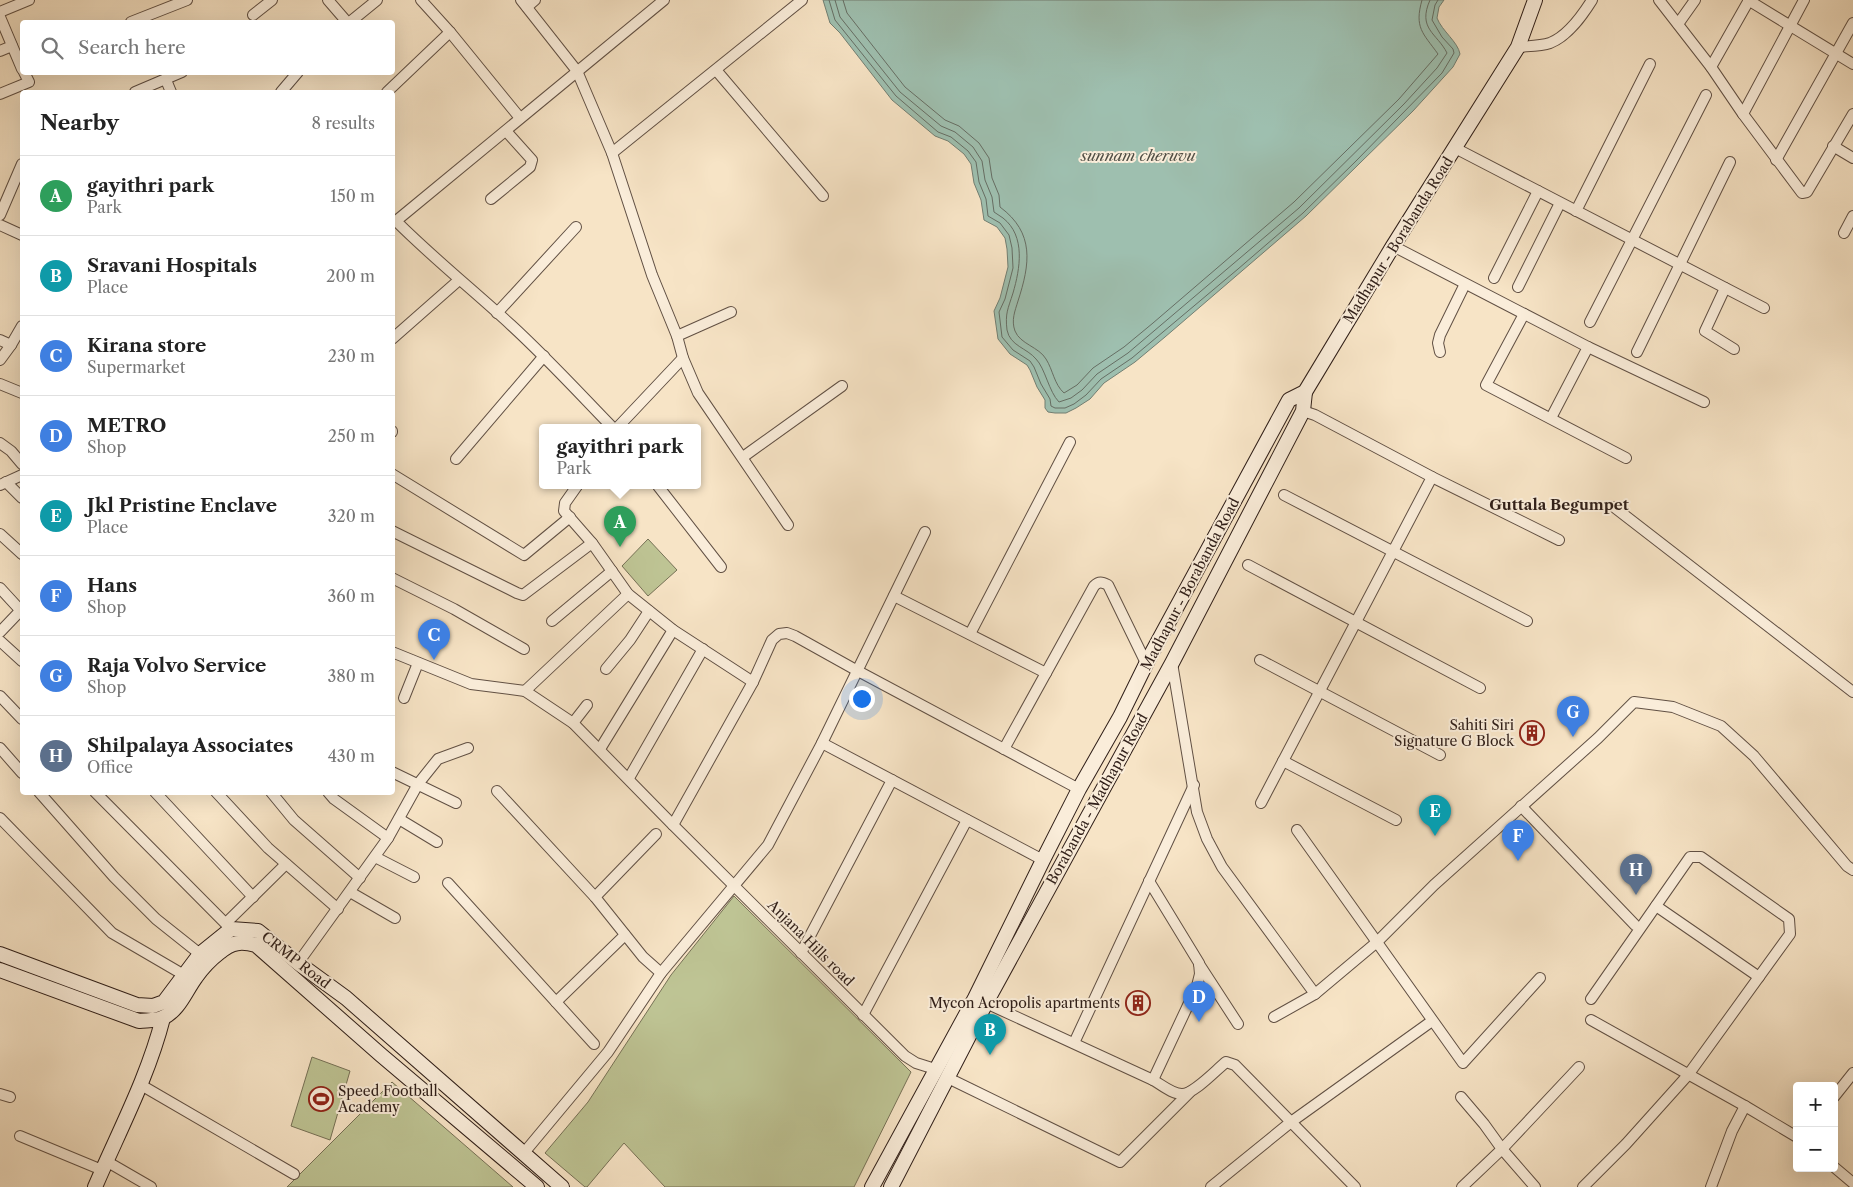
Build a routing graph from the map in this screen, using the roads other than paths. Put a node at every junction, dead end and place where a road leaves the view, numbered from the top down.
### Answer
1 (29, 0) edge
2 (187, 0) edge
3 (272, 0) edge
4 (328, 0) edge
5 (377, 0) edge
6 (421, 0) edge
7 (664, 0) edge
8 (802, 0) edge
9 (1535, 0) edge
10 (1592, 0) edge
11 (1659, 0) edge
12 (1695, 0) edge
13 (1748, 0) edge
14 (1804, 0) edge
15 (528, 2) edge
16 (0, 12) edge
17 (253, 15) dead end
18 (0, 17) edge
19 (136, 20) edge
20 (347, 20) edge
21 (352, 20) edge
22 (1853, 23) edge
23 (1678, 24) junction
24 (1791, 26) junction
25 (450, 32) junction
26 (1519, 45) junction
27 (12, 46) junction
28 (0, 51) edge
29 (1835, 53) junction
30 (20, 64) edge
31 (1650, 64) dead end
32 (1853, 64) edge
33 (1711, 67) junction
34 (716, 70) junction
35 (577, 71) junction
36 (176, 75) edge
37 (295, 75) edge
38 (26, 77) edge
39 (166, 80) junction
40 (31, 90) edge
41 (140, 90) edge
42 (170, 90) edge
43 (283, 90) edge
44 (389, 90) edge
45 (0, 94) edge
46 (1706, 96) dead end
47 (1743, 114) junction
48 (1853, 114) edge
49 (520, 118) junction
50 (506, 131) junction
51 (1833, 146) junction
52 (1455, 148) junction
53 (612, 153) junction
54 (1853, 158) edge
55 (1776, 160) junction
56 (1730, 162) dead end
57 (20, 169) edge
58 (1538, 191) junction
59 (823, 196) dead end
60 (491, 199) dead end
61 (1560, 203) junction
62 (1576, 211) junction
63 (0, 215) edge
64 (1853, 216) edge
65 (395, 220) edge
66 (395, 222) edge
67 (0, 225) edge
68 (576, 227) dead end
69 (20, 234) edge
70 (1844, 234) dead end
71 (1633, 241) junction
72 (1393, 246) junction
73 (1679, 264) junction
74 (1494, 278) dead end
75 (459, 280) junction
76 (1465, 284) junction
77 (1518, 287) dead end
78 (1725, 288) junction
79 (1764, 308) dead end
80 (731, 312) dead end
81 (497, 313) junction
82 (1524, 314) junction
83 (1590, 322) dead end
84 (20, 329) edge
85 (395, 336) edge
86 (676, 336) junction
87 (0, 340) edge
88 (11, 345) junction
89 (1588, 347) junction
90 (1734, 349) dead end
91 (1440, 352) dead end
92 (1637, 352) dead end
93 (544, 356) junction
94 (683, 358) junction
95 (0, 360) edge
96 (0, 384) edge
97 (842, 386) dead end
98 (20, 392) edge
99 (1305, 392) junction
100 (1704, 402) dead end
101 (1303, 411) junction
102 (1551, 418) junction
103 (609, 424) edge
104 (621, 424) edge
105 (1070, 442) dead end
106 (0, 443) edge
107 (743, 457) junction
108 (1626, 458) dead end
109 (456, 459) dead end
110 (20, 462) edge
111 (20, 475) edge
112 (395, 476) edge
113 (1432, 477) junction
114 (3, 484) edge
115 (575, 489) edge
116 (660, 489) edge
117 (1284, 495) dead end
118 (20, 497) edge
119 (1614, 507) dead end
120 (570, 517) junction
121 (788, 526) dead end
122 (925, 532) dead end
123 (395, 533) edge
124 (0, 534) edge
125 (1558, 540) dead end
126 (592, 543) junction
127 (20, 552) edge
128 (1393, 553) junction
129 (1248, 565) dead end
130 (721, 567) dead end
131 (612, 571) junction
132 (395, 580) edge
133 (0, 588) edge
134 (628, 594) junction
135 (894, 596) junction
136 (20, 609) edge
137 (649, 611) junction
138 (20, 613) edge
139 (552, 621) dead end
140 (1526, 621) dead end
141 (1356, 622) junction
142 (673, 630) junction
143 (0, 632) edge
144 (970, 634) junction
145 (0, 641) edge
146 (703, 649) junction
147 (524, 650) dead end
148 (395, 653) edge
149 (20, 659) edge
150 (1260, 660) dead end
151 (418, 663) junction
152 (1146, 663) junction
153 (1172, 663) junction
154 (606, 669) dead end
155 (856, 670) junction
156 (1046, 672) junction
157 (753, 682) junction
158 (1480, 688) dead end
159 (525, 691) junction
160 (1320, 691) junction
161 (1853, 692) edge
162 (0, 696) edge
163 (404, 698) dead end
164 (587, 705) dead end
165 (20, 717) edge
166 (573, 723) junction
167 (822, 743) junction
168 (0, 748) edge
169 (468, 748) dead end
170 (600, 749) junction
171 (1004, 749) junction
172 (1440, 755) dead end
173 (1283, 761) junction
174 (20, 771) edge
175 (395, 773) edge
176 (629, 778) junction
177 (892, 780) junction
178 (418, 784) junction
179 (1194, 785) junction
180 (1079, 790) junction
181 (497, 791) dead end
182 (42, 795) edge
183 (98, 795) edge
184 (158, 795) edge
185 (219, 795) edge
186 (273, 795) edge
187 (331, 795) edge
188 (1261, 803) dead end
189 (456, 804) dead end
190 (1521, 806) junction
191 (0, 818) edge
192 (399, 819) junction
193 (967, 820) junction
194 (1396, 820) dead end
195 (673, 825) junction
196 (1297, 830) dead end
197 (656, 834) dead end
198 (388, 838) junction
199 (436, 842) dead end
200 (375, 857) junction
201 (1043, 860) junction
202 (286, 864) junction
203 (1853, 870) edge
204 (414, 877) dead end
205 (360, 878) junction
206 (1150, 881) junction
207 (448, 883) dead end
208 (734, 884) junction
209 (350, 892) junction
210 (253, 897) junction
211 (595, 897) junction
212 (1656, 906) junction
213 (338, 909) junction
214 (395, 918) dead end
215 (1635, 925) dead end
216 (228, 926) junction
217 (625, 935) junction
218 (1377, 942) junction
219 (801, 953) junction
220 (0, 954) edge
221 (200, 954) junction
222 (298, 963) junction
223 (1199, 963) junction
224 (0, 970) edge
225 (662, 974) junction
226 (184, 975) junction
227 (1759, 977) junction
228 (1540, 978) dead end
229 (1315, 994) junction
230 (1591, 999) dead end
231 (556, 1002) junction
232 (986, 1003) junction
233 (863, 1015) junction
234 (1274, 1017) dead end
235 (163, 1018) junction
236 (1591, 1020) dead end
237 (1432, 1021) junction
238 (1238, 1024) dead end
239 (1074, 1043) junction
240 (594, 1044) dead end
241 (1579, 1067) dead end
242 (936, 1069) junction
243 (1853, 1073) edge
244 (1688, 1075) junction
245 (948, 1078) junction
246 (1154, 1080) junction
247 (141, 1085) junction
248 (1190, 1092) junction
249 (1838, 1092) edge
250 (1461, 1097) dead end
251 (1745, 1106) junction
252 (1291, 1122) junction
253 (1793, 1135) edge
254 (20, 1136) dead end
255 (1502, 1149) junction
256 (523, 1154) junction
257 (104, 1166) junction
258 (1838, 1171) edge
259 (294, 1174) dead end
260 (1853, 1183) edge
261 (95, 1187) edge
262 (151, 1187) edge
263 (537, 1187) edge
264 (562, 1187) edge
265 (872, 1187) edge
266 (891, 1187) edge
267 (1210, 1187) edge
268 (1356, 1187) edge
269 (1462, 1187) edge
270 (1535, 1187) edge
271 (1583, 1187) edge
272 (1711, 1187) edge

1 - 16 street
2 - 19 street
3 - 17 street
4 - 20 street
5 - 21 street
6 - 25 street
7 - 35 street
8 - 34 street
9 - 26 street, Madhapur - Borabanda Road
10 - 26 street
11 - 23 street
12 - 23 street
13 - 24 street
13 - 33 street
14 - 24 street
15 - 35 street
18 - 27 street
22 - 29 street
23 - 33 street
24 - 29 street
24 - 47 street
25 - 44 street
25 - 49 street
26 - 52 street, Madhapur - Borabanda Road
27 - 28 street
27 - 30 street
29 - 32 street
29 - 55 street
31 - 62 street
33 - 47 street
34 - 53 street
34 - 59 street
35 - 49 street
35 - 53 street
36 - 39 street
37 - 43 street
38 - 40 street
38 - 45 street
39 - 41 street
39 - 42 street
46 - 71 street
47 - 55 street
48 - 51 street
49 - 50 street
50 - 60 street
50 - 65 street
51 - 54 street
51 - 55 street
52 - 58 street
52 - 72 street, Madhapur - Borabanda Road
53 - 86 street
56 - 73 street
57 - 63 street
58 - 61 street
58 - 74 street
61 - 62 street
61 - 77 street
62 - 71 street
64 - 70 street
66 - 75 street
67 - 69 street
68 - 81 street
71 - 73 street
71 - 83 street
72 - 76 street
72 - 99 street, Madhapur - Borabanda Road
73 - 78 street
73 - 92 street
75 - 81 street
75 - 85 street
76 - 82 street
76 - 91 street
78 - 79 street
78 - 90 street
80 - 86 street
81 - 93 street
82 - 89 street
82 - 102 street
84 - 88 street
86 - 94 street
87 - 88 street
88 - 95 street
89 - 100 street
89 - 102 street
93 - 103 street
93 - 109 street
94 - 104 street
94 - 107 street
96 - 98 street
97 - 107 street
99 - 101 street
99 - 152 street, Madhapur - Borabanda Road
101 - 113 street
101 - 153 street, Borabanda - Madhapur Road
102 - 108 street
105 - 144 street
106 - 110 street
107 - 121 street
111 - 114 street
112 - 120 street
113 - 125 street
113 - 128 street
114 - 118 street
115 - 120 street
116 - 130 street
117 - 128 street
119 - 161 street
120 - 126 street
122 - 135 street
123 - 126 street
124 - 127 street
126 - 131 street
128 - 140 street
128 - 141 street
129 - 141 street
131 - 134 street
131 - 139 street
132 - 147 street
133 - 136 street
134 - 137 street
134 - 159 street
135 - 144 street
135 - 155 street
137 - 142 street
137 - 154 street
138 - 143 street
141 - 158 street
141 - 160 street
142 - 146 street
142 - 170 street
144 - 156 street
145 - 149 street
146 - 157 street
146 - 176 street
148 - 151 street
150 - 160 street
151 - 159 street
151 - 163 street
152 - 156 street
152 - 180 street, Madhapur - Borabanda Road
153 - 179 street
153 - 232 street, Borabanda - Madhapur Road
155 - 157 street
155 - 167 street
155 - 171 street
156 - 171 street
157 - 195 street
159 - 166 street, Anjana Hills road
160 - 172 street
160 - 173 street
162 - 165 street
164 - 166 street
166 - 170 street, Anjana Hills road
167 - 177 street
167 - 208 street
168 - 174 street
169 - 178 street
170 - 176 street, Anjana Hills road
171 - 180 street
173 - 188 street
173 - 194 street
175 - 178 street
176 - 195 street, Anjana Hills road
177 - 193 street
177 - 219 street
178 - 189 street
178 - 192 street
179 - 206 street
179 - 229 street
180 - 201 street, Madhapur - Borabanda Road
181 - 211 street
182 - 221 street
183 - 216 street
184 - 210 street
185 - 202 street
186 - 205 street
187 - 198 street
190 - 203 street
190 - 215 street
190 - 218 street
191 - 226 street
192 - 198 street
192 - 199 street
193 - 201 street
193 - 233 street
195 - 208 street, Anjana Hills road
196 - 218 street
197 - 211 street
198 - 200 street
200 - 204 street
200 - 205 street
201 - 242 street, Madhapur - Borabanda Road
202 - 210 street
202 - 213 street
205 - 209 street
206 - 223 street
206 - 239 street
207 - 231 street
208 - 219 street, Anjana Hills road
208 - 225 street
209 - 213 street
209 - 214 street
210 - 216 street
211 - 217 street
212 - 227 street
212 - 227 street
212 - 230 street
213 - 222 street
216 - 221 street
216 - 222 street, CRMP Road
217 - 225 street
217 - 231 street
218 - 229 street
218 - 237 street
219 - 233 street, Anjana Hills road
220 - 226 street
221 - 226 street
222 - 256 street, CRMP Road
223 - 238 street
223 - 246 street
224 - 235 street
225 - 256 street
227 - 244 street
228 - 237 street
229 - 234 street
231 - 240 street
232 - 239 street
232 - 245 street, Borabanda - Madhapur Road
233 - 242 street, Anjana Hills road
235 - 247 street
235 - 263 street, CRMP Road
236 - 244 street
237 - 252 street
239 - 246 street
241 - 255 street
242 - 265 street, Madhapur - Borabanda Road
243 - 249 street
244 - 251 street
244 - 271 street
245 - 248 street
245 - 266 street, Borabanda - Madhapur Road
246 - 248 street
247 - 257 street
247 - 259 street
248 - 252 street
250 - 255 street
251 - 253 street
251 - 272 street
252 - 267 street
252 - 268 street
254 - 257 street
255 - 269 street
255 - 270 street
256 - 264 street, CRMP Road
257 - 261 street
257 - 262 street
258 - 260 street

